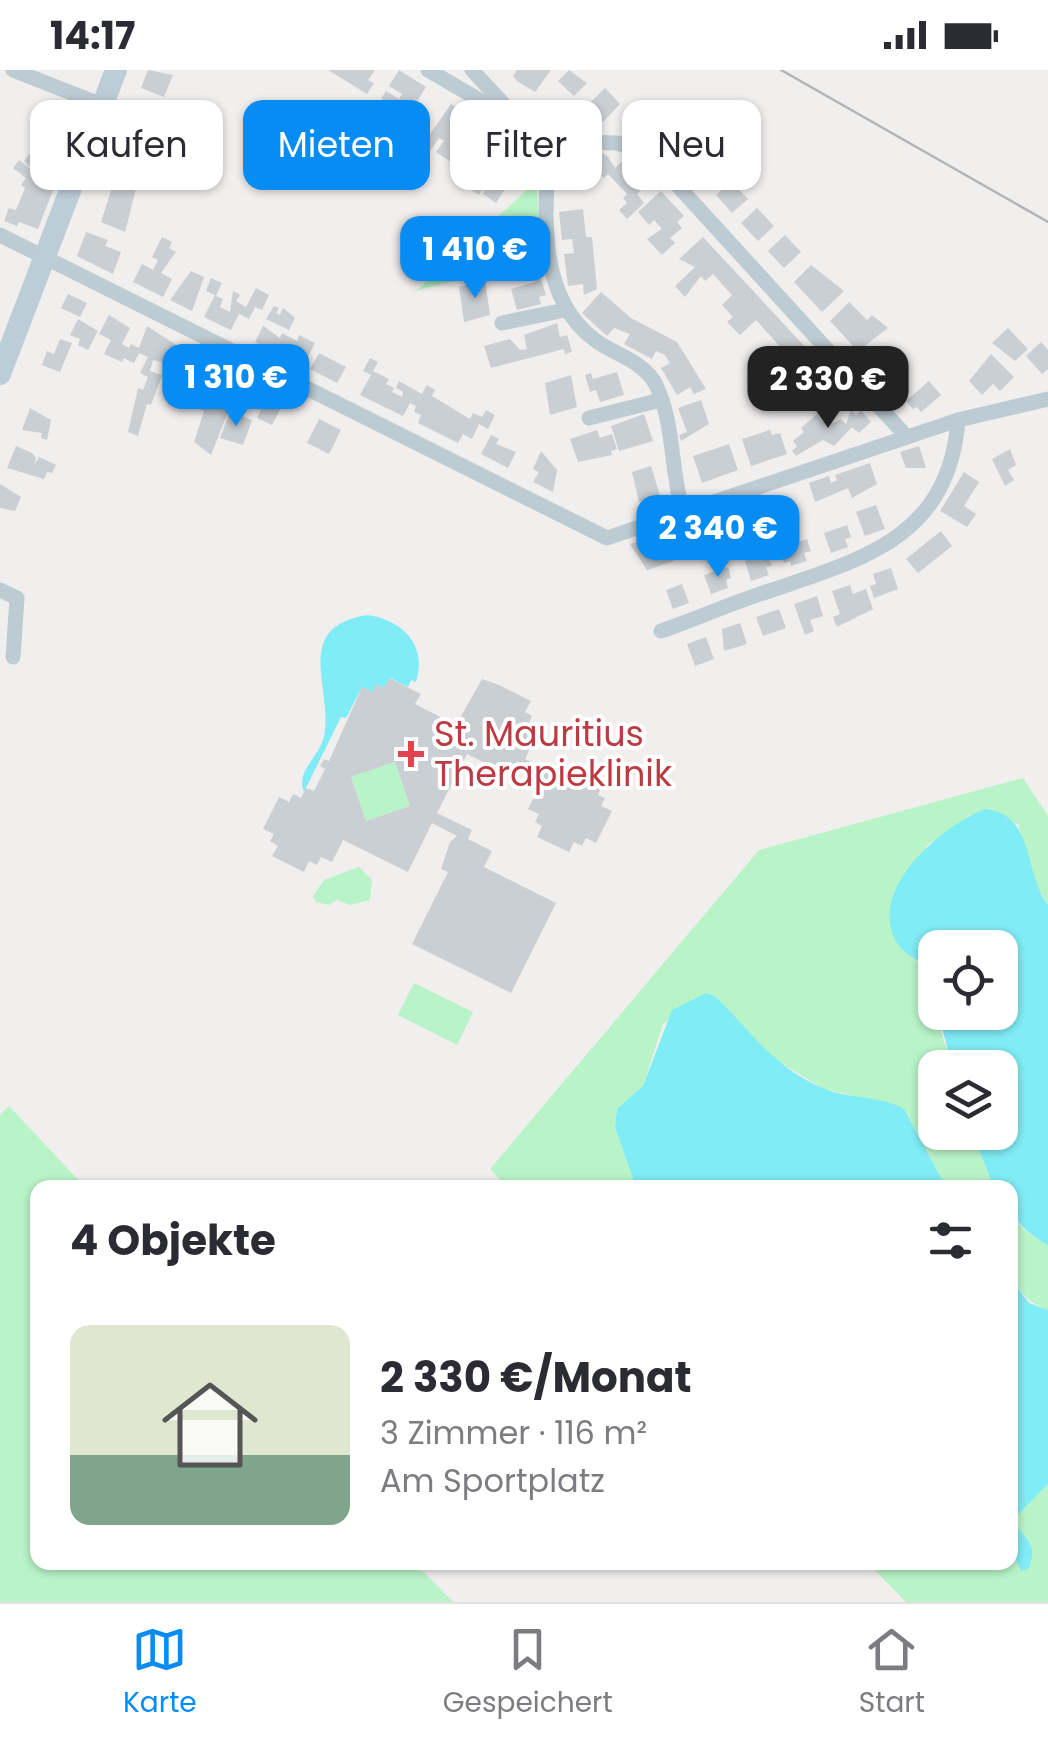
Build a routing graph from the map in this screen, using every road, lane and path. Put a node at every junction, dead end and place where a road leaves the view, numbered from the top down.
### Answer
1 (13, 70) edge
2 (116, 70) edge
3 (472, 70) edge
4 (432, 71) edge
5 (87, 100) edge
6 (104, 100) edge
7 (483, 100) edge
8 (500, 100) edge
9 (602, 143) edge
10 (71, 190) edge
11 (547, 190) edge
12 (0, 235) edge
13 (46, 258) junction
14 (565, 310) junction
15 (502, 323) dead end
16 (0, 374) edge
17 (1048, 399) edge
18 (662, 400) junction
19 (589, 418) dead end
20 (958, 420) junction
21 (906, 437) junction
22 (683, 512) junction
23 (0, 590) edge
24 (661, 631) dead end
25 (13, 657) dead end

1 - 5 street
2 - 6 main road
3 - 8 street
4 - 7 street
9 - 21 street
10 - 13 main road
11 - 14 street
12 - 13 street
13 - 16 main road
13 - 22 street
14 - 15 street
14 - 18 street
17 - 20 street
18 - 19 street
18 - 22 street
20 - 21 street
20 - 24 street
21 - 22 street
23 - 25 street

